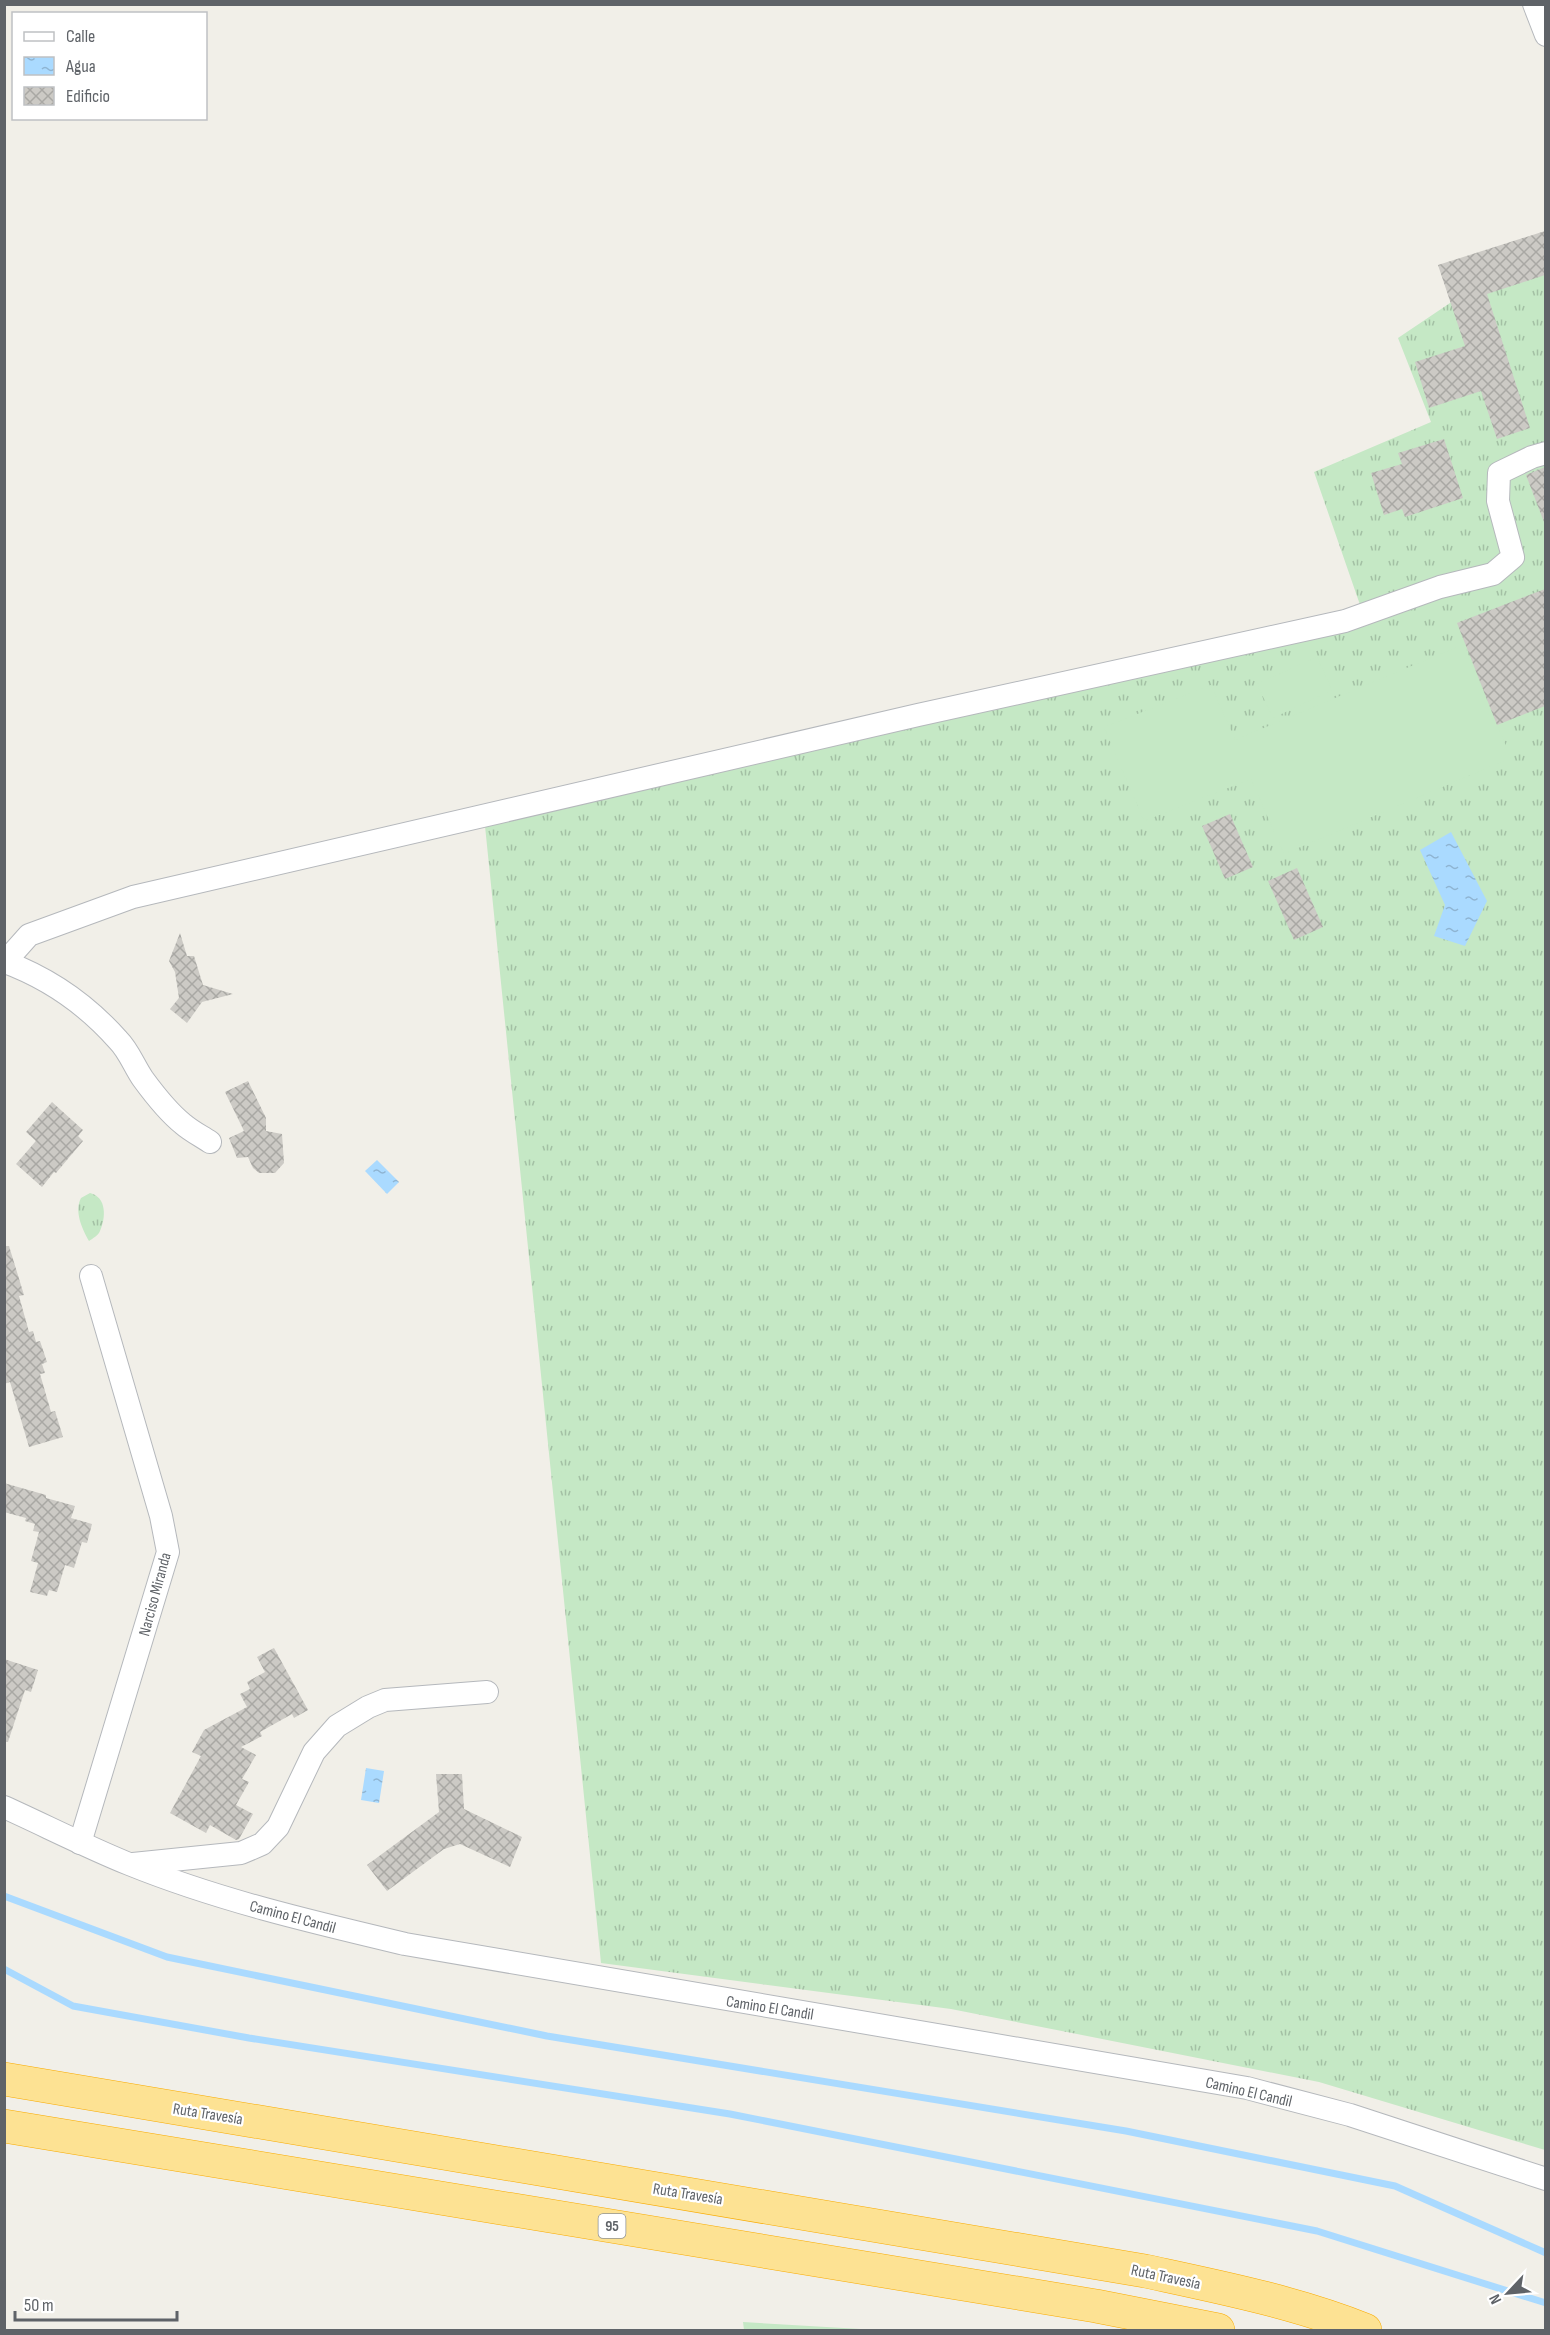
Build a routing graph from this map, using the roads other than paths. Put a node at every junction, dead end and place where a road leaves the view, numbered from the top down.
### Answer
1 (1534, 4) edge
2 (1545, 35) edge
3 (1545, 453) edge
4 (5, 961) edge
5 (210, 1142) dead end
6 (91, 1276) dead end
7 (487, 1692) dead end
8 (4, 1807) edge
9 (80, 1842) junction
10 (130, 1864) junction
11 (4, 2079) edge
12 (4, 2126) edge
13 (1545, 2179) edge
14 (1218, 2331) edge
15 (1365, 2331) edge

1 - 2 street
3 - 4 street
4 - 5 street
6 - 9 street, Narciso Miranda
7 - 10 street
8 - 9 street, Camino El Candil
9 - 10 street, Camino El Candil
10 - 13 street, Camino El Candil
11 - 15 highway, Ruta Travesía
12 - 14 highway, 95

